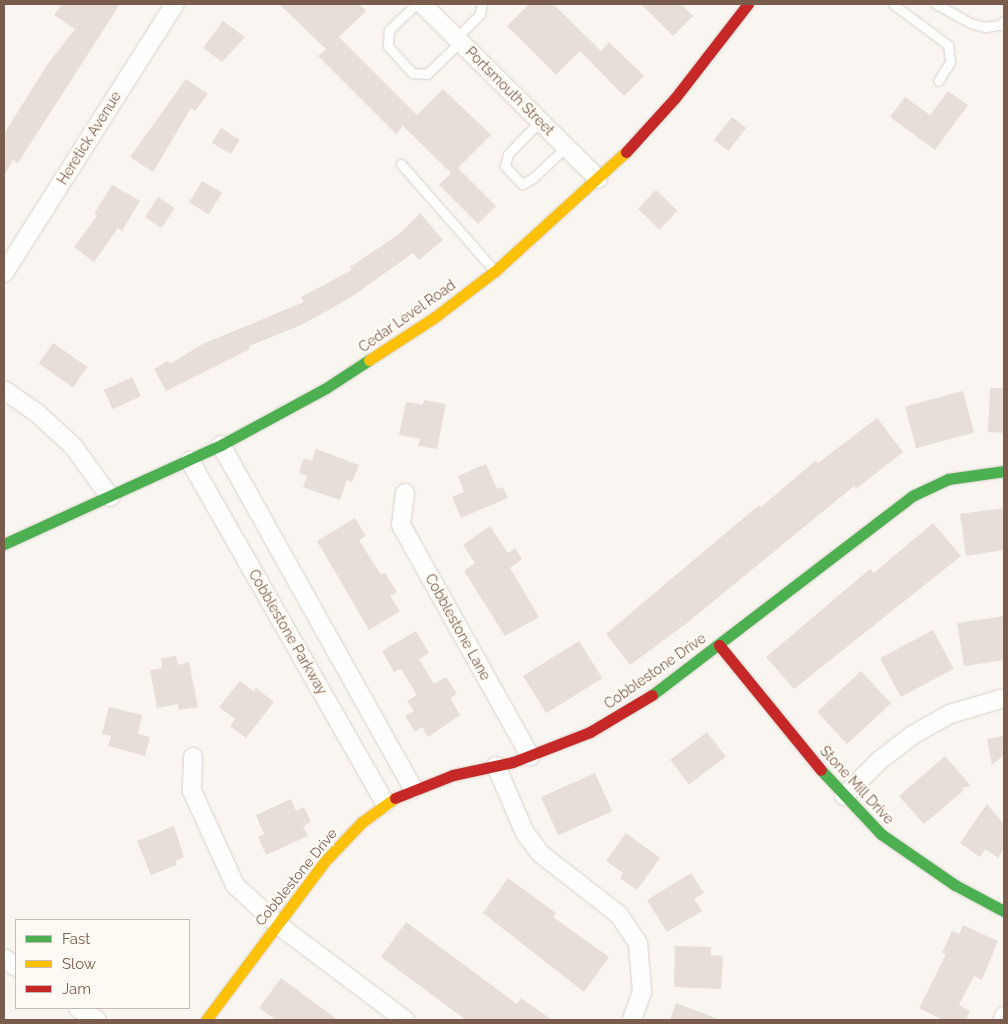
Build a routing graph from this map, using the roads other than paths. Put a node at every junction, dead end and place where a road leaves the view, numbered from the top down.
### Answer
1 (175, 4) edge
2 (422, 4) edge
3 (482, 4) edge
4 (748, 4) edge
5 (893, 4) edge
6 (936, 4) edge
7 (1004, 21) edge
8 (458, 40) junction
9 (938, 81) dead end
10 (540, 121) junction
11 (566, 147) junction
12 (401, 164) dead end
13 (598, 179) junction
14 (495, 271) junction
15 (4, 274) edge
16 (4, 390) edge
17 (221, 446) junction
18 (190, 461) junction
19 (1004, 471) edge
20 (405, 493) dead end
21 (110, 497) junction
22 (4, 544) edge
23 (719, 646) junction
24 (1004, 698) edge
25 (530, 756) junction
26 (193, 757) dead end
27 (496, 766) junction
28 (413, 789) junction
29 (844, 796) junction
30 (386, 803) junction
31 (1004, 911) edge
32 (277, 924) junction
33 (4, 958) edge
34 (15, 966) edge
35 (80, 1009) edge
36 (1004, 1016) edge
37 (97, 1020) edge
38 (206, 1020) edge
39 (404, 1020) edge
40 (632, 1020) edge
41 (1003, 1020) edge

1 - 15 street, Heretick Avenue
2 - 8 street, Portsmouth Street
2 - 8 lane
3 - 8 lane
4 - 13 street, Cedar Level Road
5 - 9 lane
6 - 7 lane
8 - 10 street, Portsmouth Street
10 - 11 street, Portsmouth Street
10 - 11 lane
11 - 13 street, Portsmouth Street
12 - 14 lane
13 - 14 street, Cedar Level Road
14 - 17 street, Cedar Level Road
16 - 21 street
17 - 18 street, Cedar Level Road
17 - 28 street
18 - 21 street, Cedar Level Road
18 - 30 street, Cobblestone Parkway
19 - 23 street, Cobblestone Drive
20 - 25 street, Cobblestone Lane
21 - 22 street, Cedar Level Road
23 - 25 street, Cobblestone Drive
23 - 29 street, Stone Mill Drive
24 - 29 street
25 - 27 street, Cobblestone Drive
26 - 32 street
27 - 28 street, Cobblestone Drive
27 - 40 street
28 - 30 street, Cobblestone Drive
29 - 31 street, Stone Mill Drive
30 - 32 street, Cobblestone Drive
32 - 38 street, Cobblestone Drive
32 - 39 street
33 - 34 street
35 - 37 street
36 - 41 street

